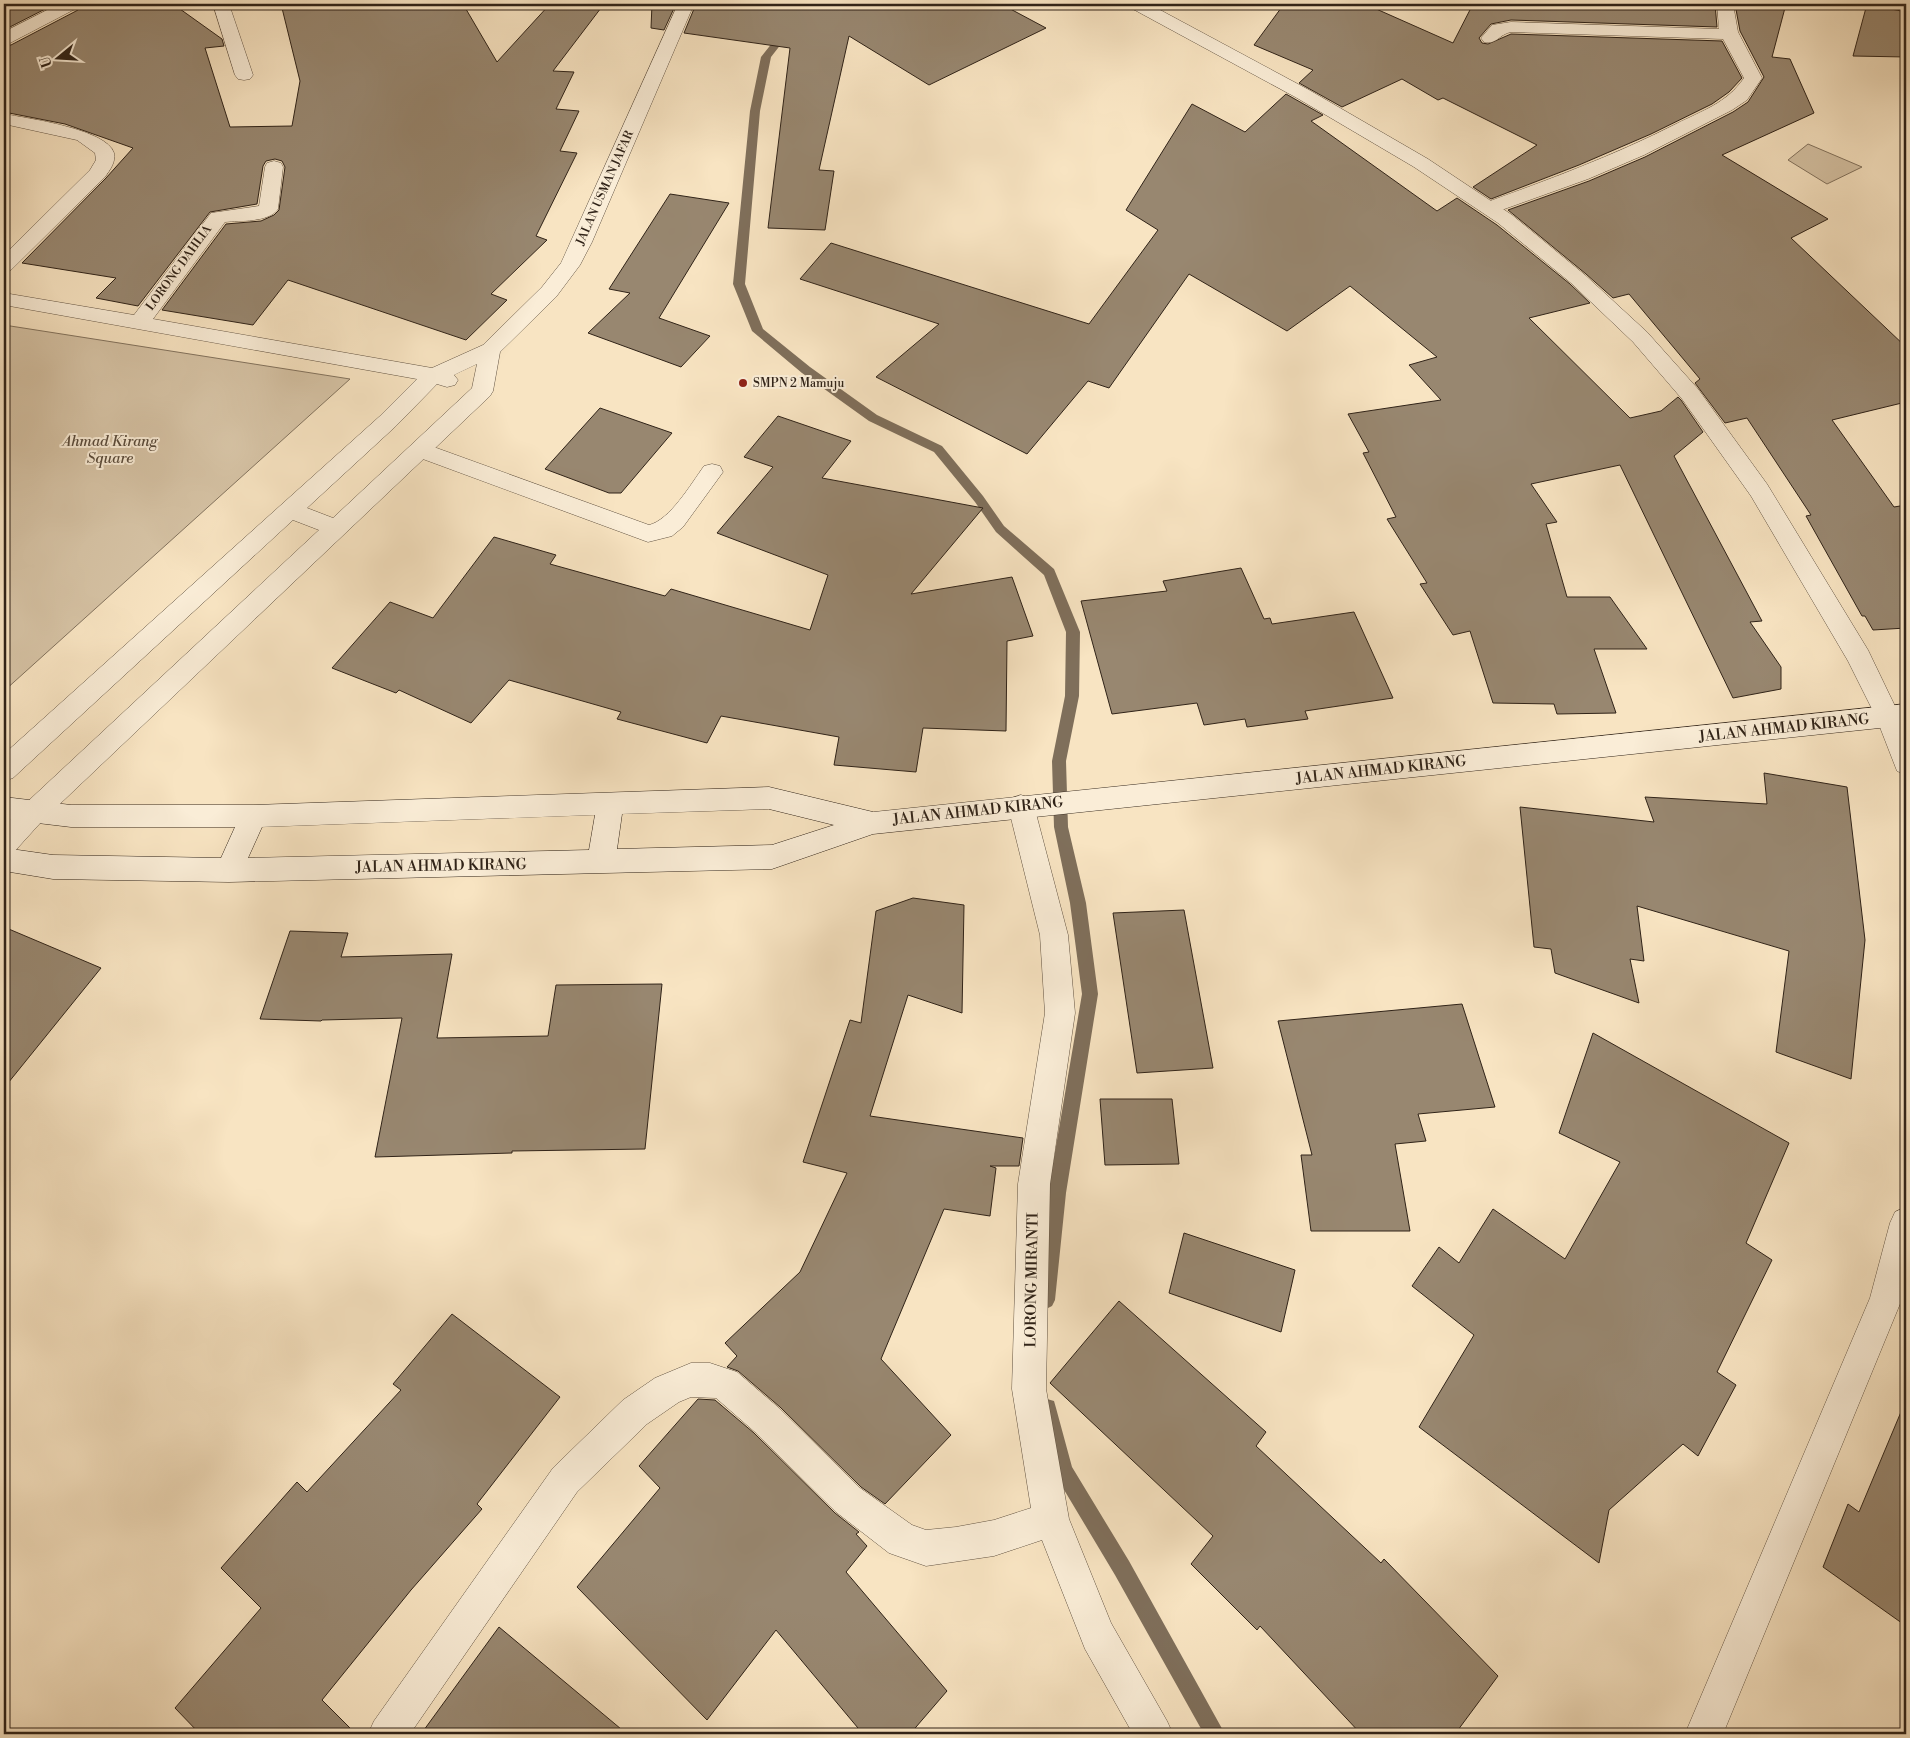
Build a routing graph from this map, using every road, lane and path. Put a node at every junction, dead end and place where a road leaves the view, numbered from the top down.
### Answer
1 (71, 4) edge
2 (222, 4) edge
3 (686, 4) edge
4 (1138, 4) edge
5 (1725, 4) edge
6 (1730, 34) junction
7 (1490, 38) dead end
8 (4, 39) edge
9 (244, 76) dead end
10 (4, 119) edge
11 (274, 167) dead end
12 (1489, 208) junction
13 (4, 266) edge
14 (4, 299) edge
15 (139, 323) junction
16 (490, 350) junction
17 (434, 375) junction
18 (482, 392) junction
19 (420, 450) junction
20 (712, 472) dead end
21 (290, 510) junction
22 (336, 528) junction
23 (1898, 716) edge
24 (1906, 764) edge
25 (4, 770) edge
26 (610, 804) junction
27 (1028, 806) junction
28 (4, 808) edge
29 (34, 812) junction
30 (254, 816) junction
31 (873, 823) junction
32 (4, 844) edge
33 (4, 860) edge
34 (601, 862) junction
35 (229, 870) junction
36 (1906, 1223) edge
37 (1051, 1519) junction
38 (387, 1734) edge
39 (1154, 1734) edge
40 (1704, 1734) edge

1 - 8 street
2 - 9 street
3 - 16 street, JALAN USMAN JAFAR
4 - 12 street
5 - 6 street
6 - 7 street
6 - 12 street
10 - 13 street
11 - 15 street, LORONG DAHLIA
12 - 23 street
14 - 15 street
15 - 17 street
16 - 17 street
16 - 18 street
17 - 18 street
17 - 21 street
18 - 19 street
19 - 20 street
19 - 22 street
21 - 22 street
21 - 25 street
22 - 29 street
23 - 24 street
23 - 27 street, JALAN AHMAD KIRANG
26 - 30 street, JALAN AHMAD KIRANG
26 - 31 street, JALAN AHMAD KIRANG
26 - 34 street
27 - 31 street, JALAN AHMAD KIRANG
27 - 37 street, LORONG MIRANTI
28 - 29 street, JALAN AHMAD KIRANG
29 - 30 street, JALAN AHMAD KIRANG
29 - 32 street
30 - 35 street
31 - 34 street, JALAN AHMAD KIRANG
33 - 35 street, JALAN AHMAD KIRANG
34 - 35 street, JALAN AHMAD KIRANG
36 - 40 street
37 - 38 street
37 - 39 street, LORONG MIRANTI

